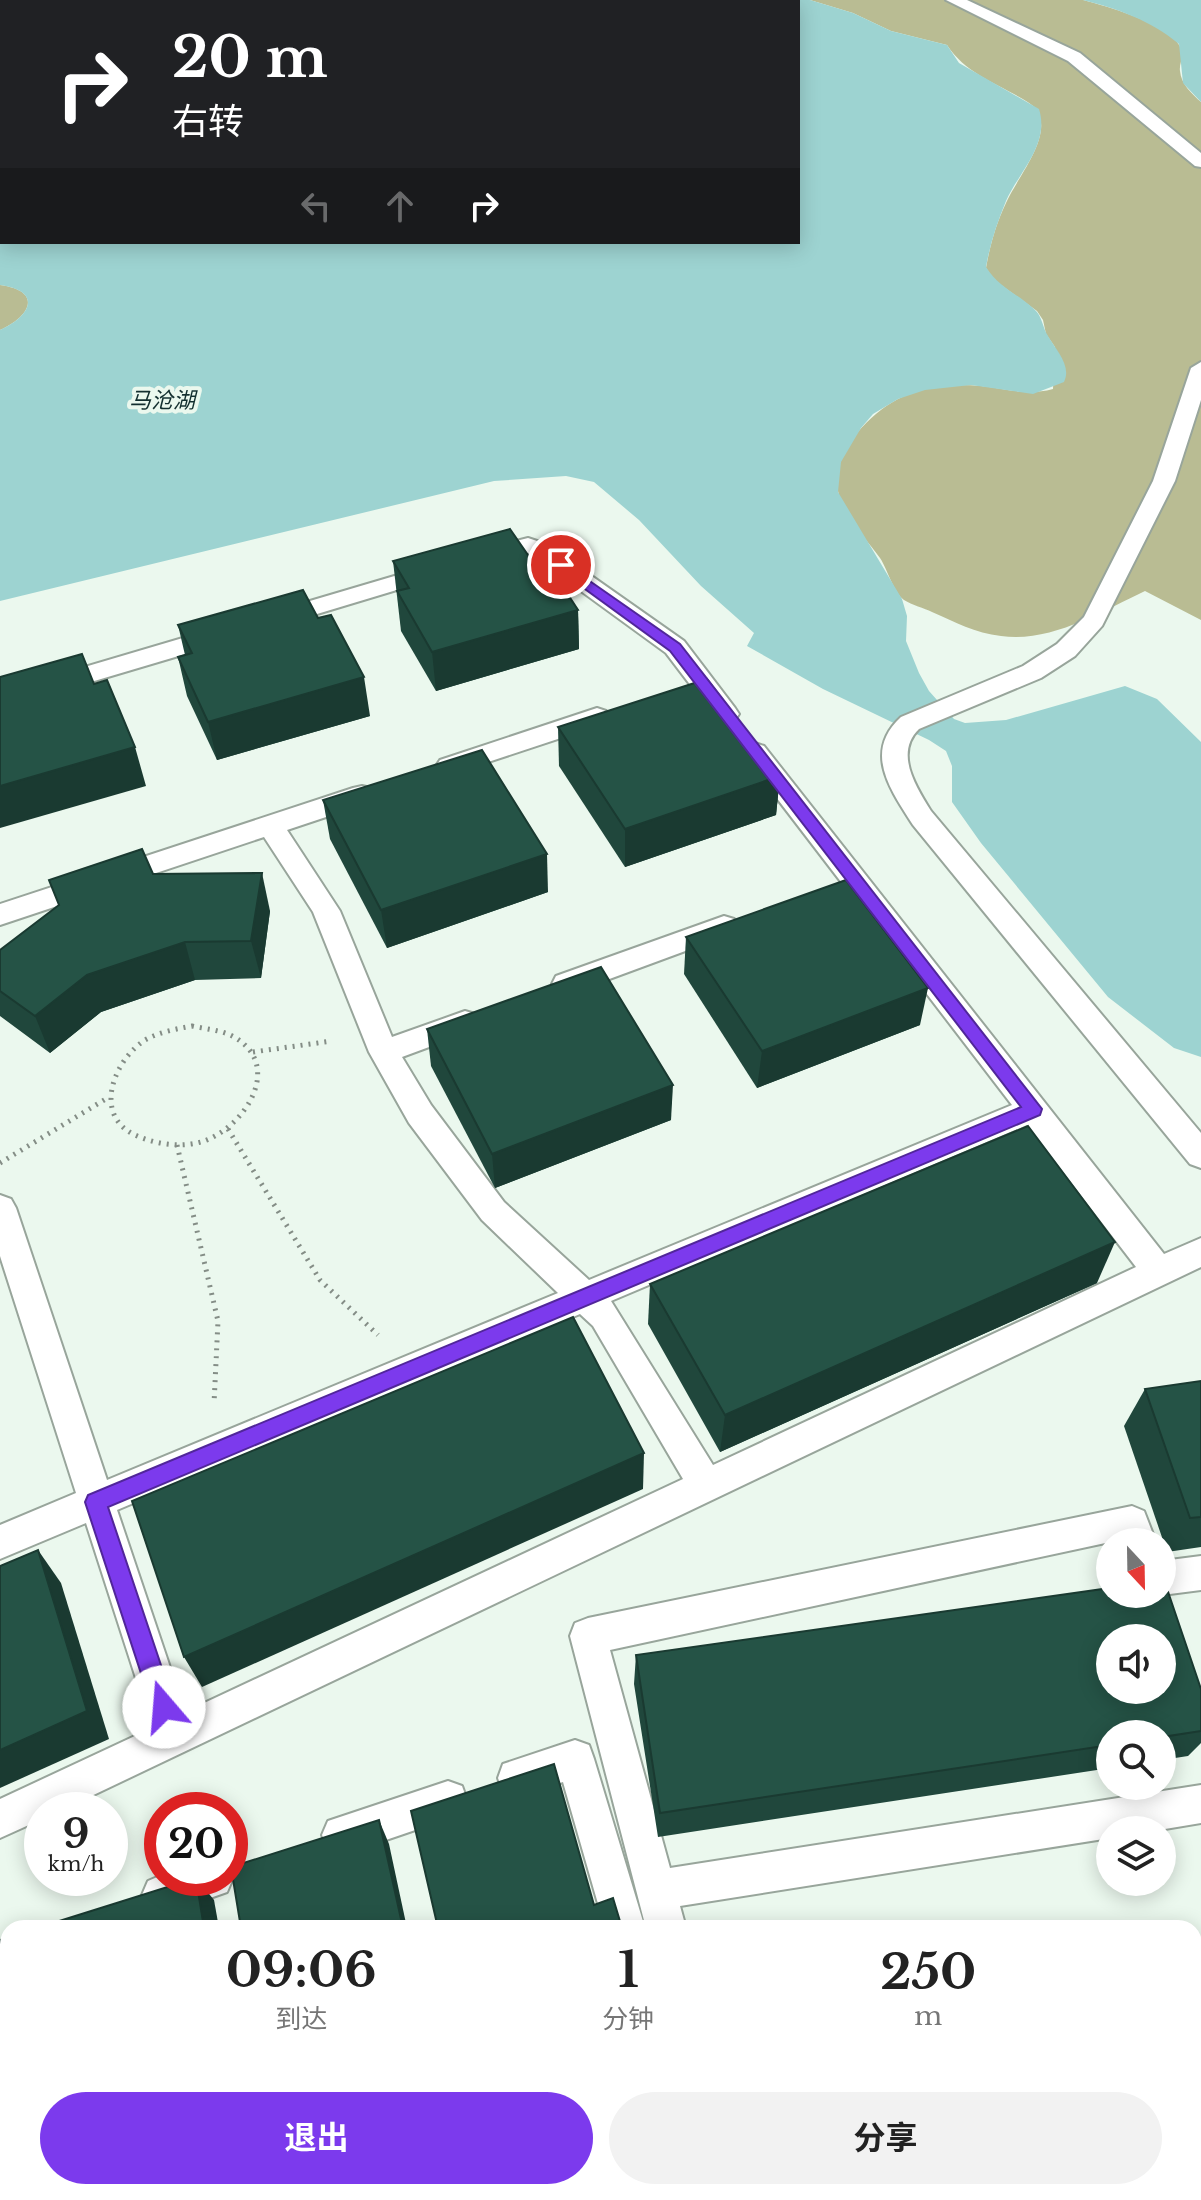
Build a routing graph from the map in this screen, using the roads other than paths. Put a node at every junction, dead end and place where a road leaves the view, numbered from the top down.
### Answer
1 (954, 0) edge
2 (1201, 162) edge
3 (1201, 368) edge
4 (702, 683) junction
5 (672, 693) edge
6 (0, 701) edge
7 (627, 708) edge
8 (419, 776) edge
9 (389, 786) edge
10 (270, 826) junction
11 (853, 878) junction
12 (824, 889) edge
13 (0, 915) edge
14 (750, 916) edge
15 (545, 992) edge
16 (486, 1014) edge
17 (380, 1043) junction
18 (1033, 1109) junction
19 (1201, 1155) edge
20 (0, 1208) edge
21 (1201, 1252) edge
22 (1159, 1272) junction
23 (587, 1296) junction
24 (706, 1485) junction
25 (96, 1502) junction
26 (1108, 1528) edge
27 (1134, 1528) edge
28 (1096, 1530) edge
29 (0, 1542) edge
30 (1201, 1573) edge
31 (1176, 1585) edge
32 (174, 1736) junction
33 (1201, 1804) edge
34 (0, 1819) edge
35 (305, 1848) edge
36 (656, 1890) junction
37 (159, 1896) edge
38 (122, 1908) edge
39 (623, 1920) edge
40 (664, 1920) edge

1 - 2 lane
3 - 19 lane
4 - 5 lane
4 - 6 lane
4 - 11 lane
7 - 8 lane
9 - 10 lane
10 - 13 lane
10 - 17 lane
11 - 12 lane
11 - 18 lane
14 - 15 lane
16 - 17 lane
17 - 23 lane
18 - 22 lane
18 - 23 lane
20 - 25 lane
21 - 22 lane
22 - 24 lane
23 - 24 lane
23 - 25 lane
24 - 32 lane
25 - 29 lane
25 - 32 lane
26 - 27 lane
28 - 36 lane
30 - 31 lane
32 - 34 lane
33 - 36 lane
35 - 39 lane
36 - 40 lane
37 - 38 lane

